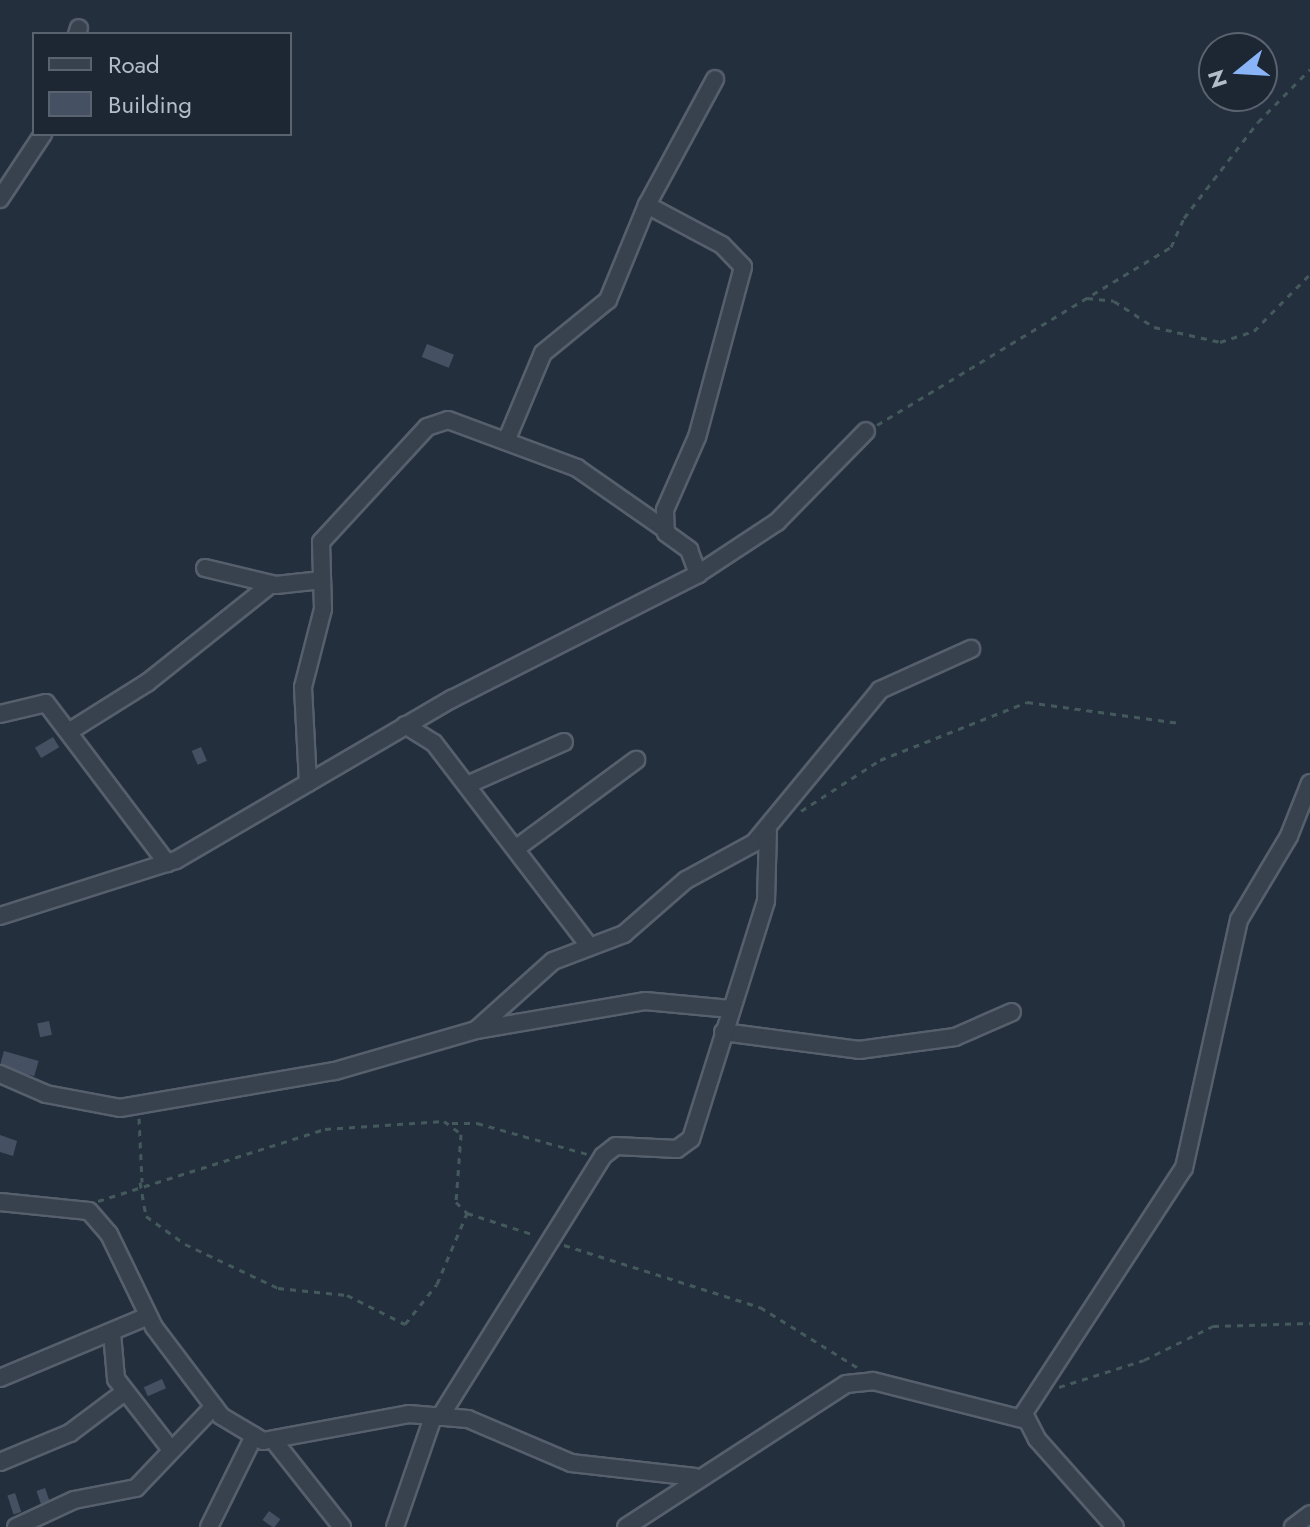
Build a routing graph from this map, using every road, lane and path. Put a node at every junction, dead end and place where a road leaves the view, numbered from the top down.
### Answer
1 (1310, 69) edge
2 (715, 79) dead end
3 (42, 136) edge
4 (1, 196) edge
5 (647, 205) junction
6 (1310, 274) edge
7 (1087, 298) junction
8 (866, 431) joint
9 (507, 439) junction
10 (666, 530) junction
11 (205, 568) dead end
12 (698, 574) junction
13 (322, 580) junction
14 (271, 584) junction
15 (971, 649) dead end
16 (0, 714) edge
17 (1180, 723) dead end
18 (405, 725) junction
19 (70, 731) junction
20 (564, 742) dead end
21 (636, 760) dead end
22 (308, 783) junction
23 (1310, 783) edge
24 (467, 785) junction
25 (780, 817) junction
26 (768, 831) junction
27 (518, 847) junction
28 (167, 863) junction
29 (0, 916) edge
30 (589, 946) junction
31 (731, 1009) junction
32 (1012, 1012) dead end
33 (476, 1030) junction
34 (723, 1032) junction
35 (0, 1074) edge
36 (141, 1105) junction
37 (451, 1123) junction
38 (607, 1152) junction
39 (141, 1182) junction
40 (0, 1202) edge
41 (85, 1210) junction
42 (467, 1213) junction
43 (552, 1239) junction
44 (148, 1316) junction
45 (1310, 1323) edge
46 (112, 1333) junction
47 (0, 1378) edge
48 (869, 1381) junction
49 (1036, 1387) junction
50 (123, 1393) junction
51 (214, 1406) junction
52 (437, 1417) junction
53 (1026, 1420) junction
54 (254, 1436) junction
55 (274, 1441) junction
56 (169, 1447) junction
57 (0, 1462) edge
58 (695, 1477) junction
59 (1310, 1514) edge
60 (16, 1527) edge
61 (209, 1527) edge
62 (342, 1527) edge
63 (395, 1527) edge
64 (626, 1527) edge
65 (1115, 1527) edge
66 (1293, 1527) edge

1 - 7 path
2 - 5 street
3 - 4 street
5 - 9 street
5 - 10 street
6 - 7 path
7 - 8 path
8 - 12 street
9 - 10 street
9 - 13 street
10 - 12 street
11 - 14 street
12 - 18 street
13 - 14 street
13 - 22 street
14 - 19 street
15 - 25 street
16 - 19 street
17 - 25 path
18 - 22 street
18 - 24 street
19 - 28 street
20 - 24 street
21 - 27 street
22 - 28 street
23 - 49 street
24 - 27 street
25 - 26 street
26 - 30 street
26 - 31 street
27 - 30 street
28 - 29 street
30 - 33 street
31 - 33 street
31 - 34 street
32 - 34 street
33 - 36 street
34 - 38 street
35 - 36 street
36 - 39 path
37 - 38 path
37 - 39 path
37 - 42 path
38 - 43 street
39 - 41 path
39 - 42 path
40 - 41 street
41 - 44 street
42 - 43 path
43 - 48 path
43 - 52 street
44 - 46 street
44 - 51 street
45 - 49 path
46 - 47 street
46 - 50 street
48 - 53 street
48 - 58 street
49 - 53 street
50 - 56 street
50 - 57 street
51 - 54 street
51 - 56 street
52 - 55 street
52 - 58 street
52 - 63 street
53 - 65 street
54 - 55 street
54 - 61 street
55 - 62 street
56 - 60 street
58 - 64 street
59 - 66 street

